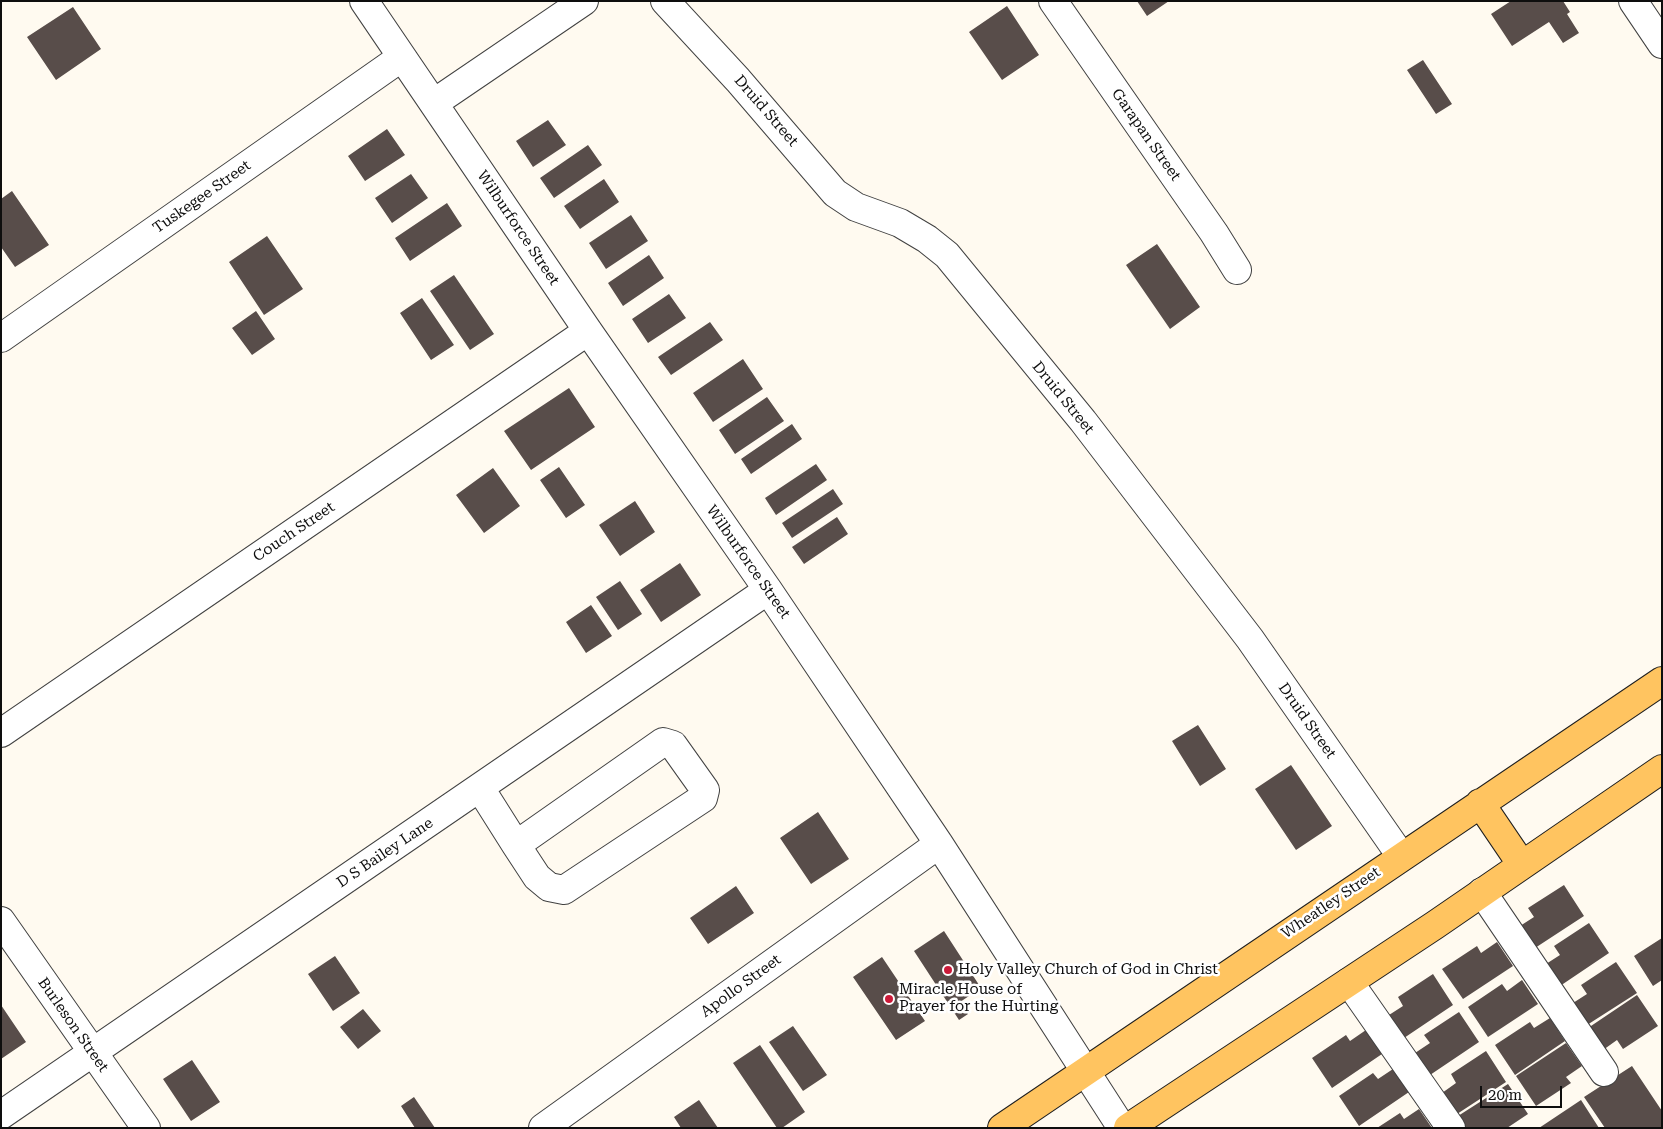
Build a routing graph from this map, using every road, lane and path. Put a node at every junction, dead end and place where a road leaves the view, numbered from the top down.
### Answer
1 (364, 1) edge
2 (584, 1) edge
3 (665, 1) edge
4 (1053, 1) edge
5 (1633, 1) edge
6 (1662, 44) edge
7 (402, 57) junction
8 (434, 103) junction
9 (1237, 270) dead end
10 (588, 331) junction
11 (1, 338) edge
12 (768, 590) junction
13 (1662, 681) edge
14 (1, 733) edge
15 (1662, 768) edge
16 (480, 788) junction
17 (1480, 803) junction
18 (516, 844) junction
19 (939, 844) junction
20 (1401, 856) junction
21 (1522, 865) junction
22 (1482, 892) junction
23 (1, 921) edge
24 (1349, 982) junction
25 (93, 1052) junction
26 (1086, 1071) junction
27 (1604, 1072) dead end
28 (1, 1115) edge
29 (146, 1128) edge
30 (543, 1128) edge
31 (1002, 1128) edge
32 (1122, 1128) edge
33 (1128, 1128) edge
34 (1451, 1128) edge

1 - 7 street, Wilburforce Street
2 - 8 street
3 - 20 street, Druid Street
4 - 9 street, Garapan Street
5 - 6 street
7 - 8 street, Wilburforce Street
7 - 11 street, Tuskegee Street
8 - 10 street, Wilburforce Street
10 - 12 street, Wilburforce Street
10 - 14 street, Couch Street
12 - 16 street, D S Bailey Lane
12 - 19 street, Wilburforce Street
13 - 17 main road, Wheatley Street
15 - 21 main road
16 - 18 street
16 - 25 street, D S Bailey Lane
17 - 20 main road, Wheatley Street
17 - 21 main road
18 - 18 street
19 - 26 street, Wilburforce Street
19 - 30 street, Apollo Street
20 - 26 main road, Wheatley Street
21 - 22 main road
22 - 24 main road
22 - 27 street
23 - 25 street, Burleson Street
24 - 33 main road
24 - 34 street
25 - 28 street, D S Bailey Lane
25 - 29 street, Burleson Street
26 - 31 main road, Wheatley Street
26 - 32 street, Wilburforce Street

